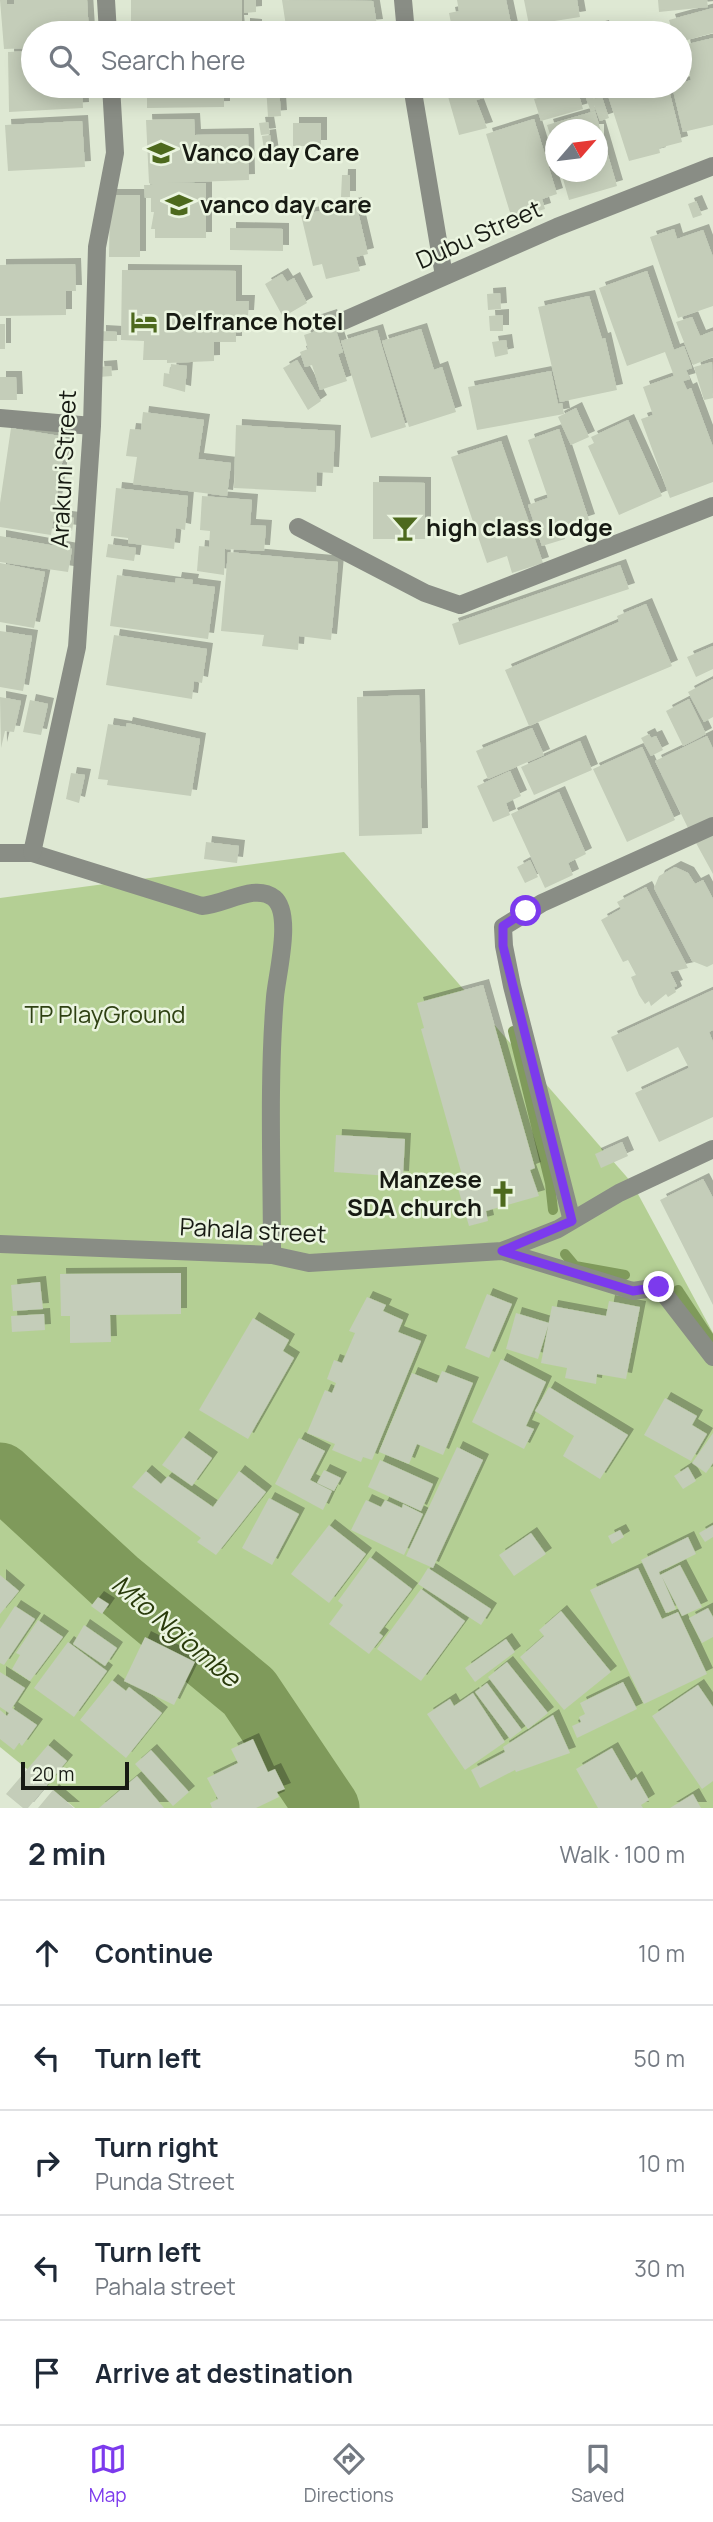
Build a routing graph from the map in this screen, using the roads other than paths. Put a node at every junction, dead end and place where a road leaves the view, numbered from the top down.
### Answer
1 (106, 0) edge
2 (403, 0) edge
3 (107, 21) edge
4 (405, 21) edge
5 (112, 98) edge
6 (414, 98) edge
7 (713, 166) edge
8 (444, 276) junction
9 (344, 321) dead end
10 (0, 418) edge
11 (92, 426) junction
12 (713, 506) edge
13 (299, 527) dead end
14 (713, 826) edge
15 (0, 853) edge
16 (32, 853) junction
17 (713, 1149) edge
18 (572, 1221) junction
19 (0, 1244) edge
20 (502, 1251) junction
21 (272, 1255) junction
22 (713, 1357) edge

1 - 3 street
2 - 4 street
5 - 11 street, Arakuni Street
6 - 8 street
7 - 8 street, Dubu Street
8 - 9 street, Dubu Street
10 - 11 street
11 - 16 street, Arakuni Street
12 - 13 street
14 - 18 street
15 - 16 street
16 - 21 street
17 - 18 street
18 - 20 street
19 - 21 street, Pahala street
20 - 21 street, Pahala street
20 - 22 street, Pahala street

